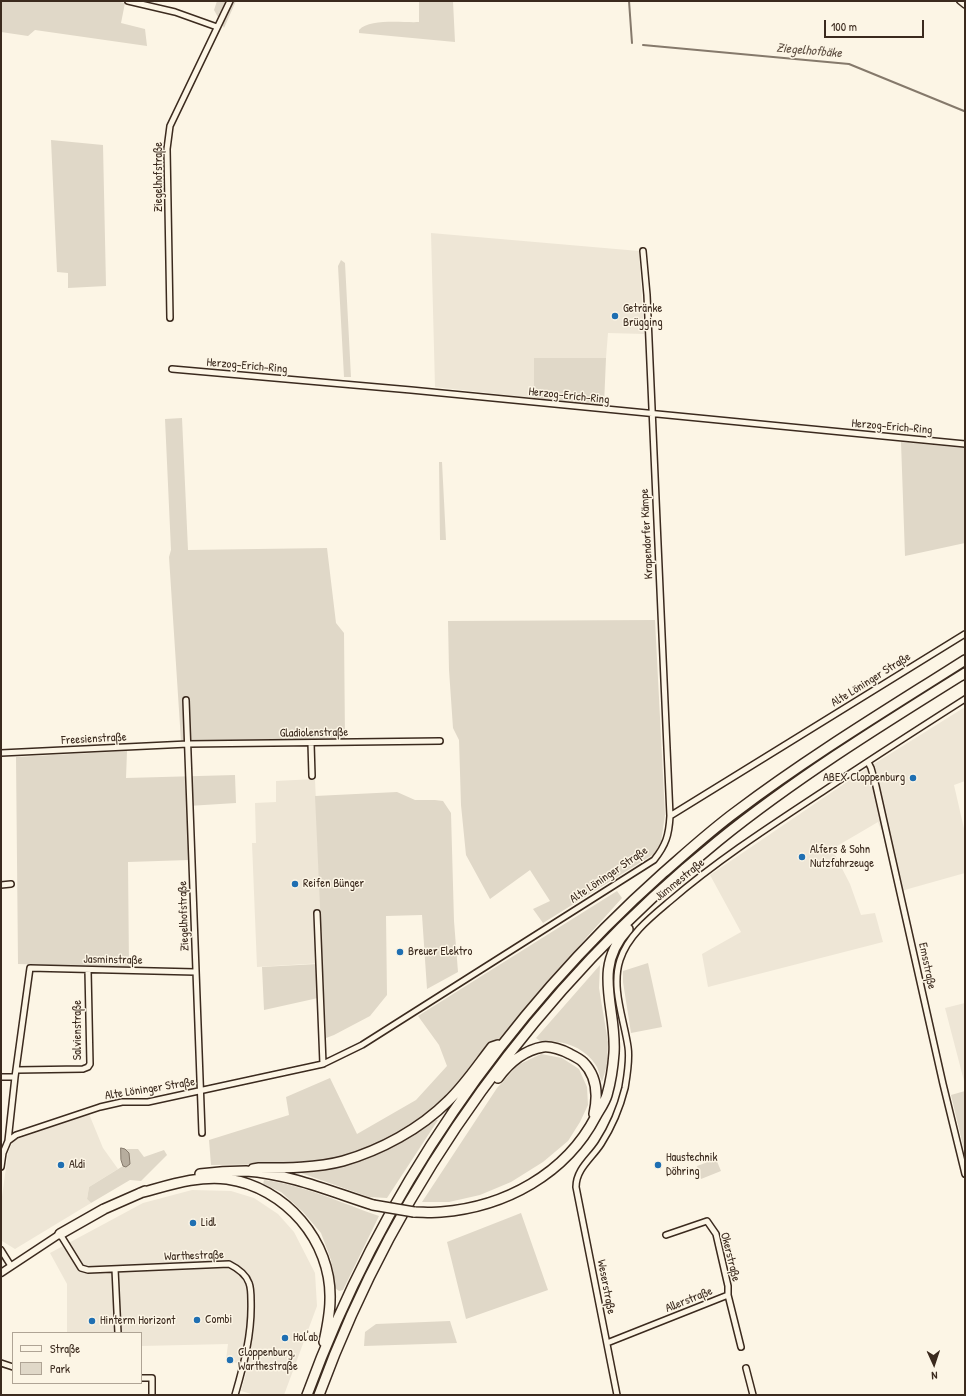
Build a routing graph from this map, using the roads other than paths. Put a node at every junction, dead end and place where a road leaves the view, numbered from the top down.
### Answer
1 (128, 1) edge
2 (230, 1) edge
3 (960, 1) edge
4 (965, 5) edge
5 (217, 28) junction
6 (643, 251) dead end
7 (170, 318) dead end
8 (172, 370) dead end
9 (651, 414) junction
10 (965, 444) edge
11 (965, 634) edge
12 (965, 660) edge
13 (965, 673) edge
14 (965, 699) edge
15 (186, 700) dead end
16 (440, 741) dead end
17 (311, 743) junction
18 (188, 744) junction
19 (1, 753) edge
20 (868, 762) junction
21 (312, 776) dead end
22 (670, 816) junction
23 (689, 866) junction
24 (11, 884) dead end
25 (1, 885) edge
26 (317, 913) dead end
27 (88, 970) junction
28 (196, 972) junction
29 (503, 1043) junction
30 (323, 1064) junction
31 (16, 1070) junction
32 (1, 1077) edge
33 (14, 1077) junction
34 (200, 1091) junction
35 (476, 1098) junction
36 (592, 1125) junction
37 (202, 1132) dead end
38 (8, 1140) junction
39 (1, 1167) edge
40 (246, 1171) junction
41 (965, 1174) edge
42 (576, 1183) joint
43 (140, 1193) junction
44 (60, 1234) junction
45 (666, 1235) dead end
46 (1, 1250) edge
47 (10, 1266) junction
48 (115, 1270) junction
49 (1, 1273) edge
50 (728, 1295) junction
51 (118, 1332) edge
52 (607, 1343) junction
53 (741, 1347) dead end
54 (1, 1363) edge
55 (12, 1367) edge
56 (746, 1368) dead end
57 (317, 1369) junction
58 (142, 1378) edge
59 (152, 1395) edge
60 (235, 1395) edge
61 (307, 1395) edge
62 (319, 1395) edge
63 (617, 1395) edge
64 (753, 1395) edge

1 - 5 street
2 - 5 street, Ziegelhofstraße
3 - 4 street
5 - 7 street, Ziegelhofstraße
6 - 9 street, Krapendorfer Kämpe
8 - 9 street, Herzog-Erich-Ring
9 - 10 street, Herzog-Erich-Ring
9 - 22 street, Krapendorfer Kämpe
11 - 22 street, Alte Löninger Straße
12 - 29 highway
13 - 23 highway
14 - 20 street, Jümmestraße
15 - 18 street, Ziegelhofstraße
16 - 17 street, Gladiolenstraße
17 - 18 street, Gladiolenstraße
17 - 21 street
18 - 19 street, Freesienstraße
18 - 28 street, Ziegelhofstraße
20 - 41 street, Emsstraße
20 - 42 street, Jümmestraße
22 - 30 street, Alte Löninger Straße
23 - 35 highway
23 - 36 highway
24 - 25 street
26 - 30 street
27 - 28 street, Jasminstraße
27 - 31 street, Jasminstraße
27 - 31 street, Salvienstraße
28 - 34 street, Ziegelhofstraße
29 - 40 highway
29 - 57 highway
30 - 34 street, Alte Löninger Straße
31 - 33 street
32 - 33 street
33 - 38 street
34 - 37 street, Ziegelhofstraße
34 - 38 street, Alte Löninger Straße
35 - 36 highway
35 - 62 highway
36 - 40 highway, bridge
38 - 39 street
40 - 43 highway
42 - 52 street, Weserstraße
43 - 44 highway
43 - 57 highway
44 - 47 street
44 - 48 street, Warthestraße
45 - 50 street, Okerstraße
46 - 47 street
47 - 49 street
48 - 51 street
48 - 60 street, Warthestraße
50 - 52 street, Allerstraße
50 - 53 street, Allerstraße
52 - 63 street, Weserstraße
54 - 55 street
56 - 64 street
57 - 61 highway
58 - 59 street

